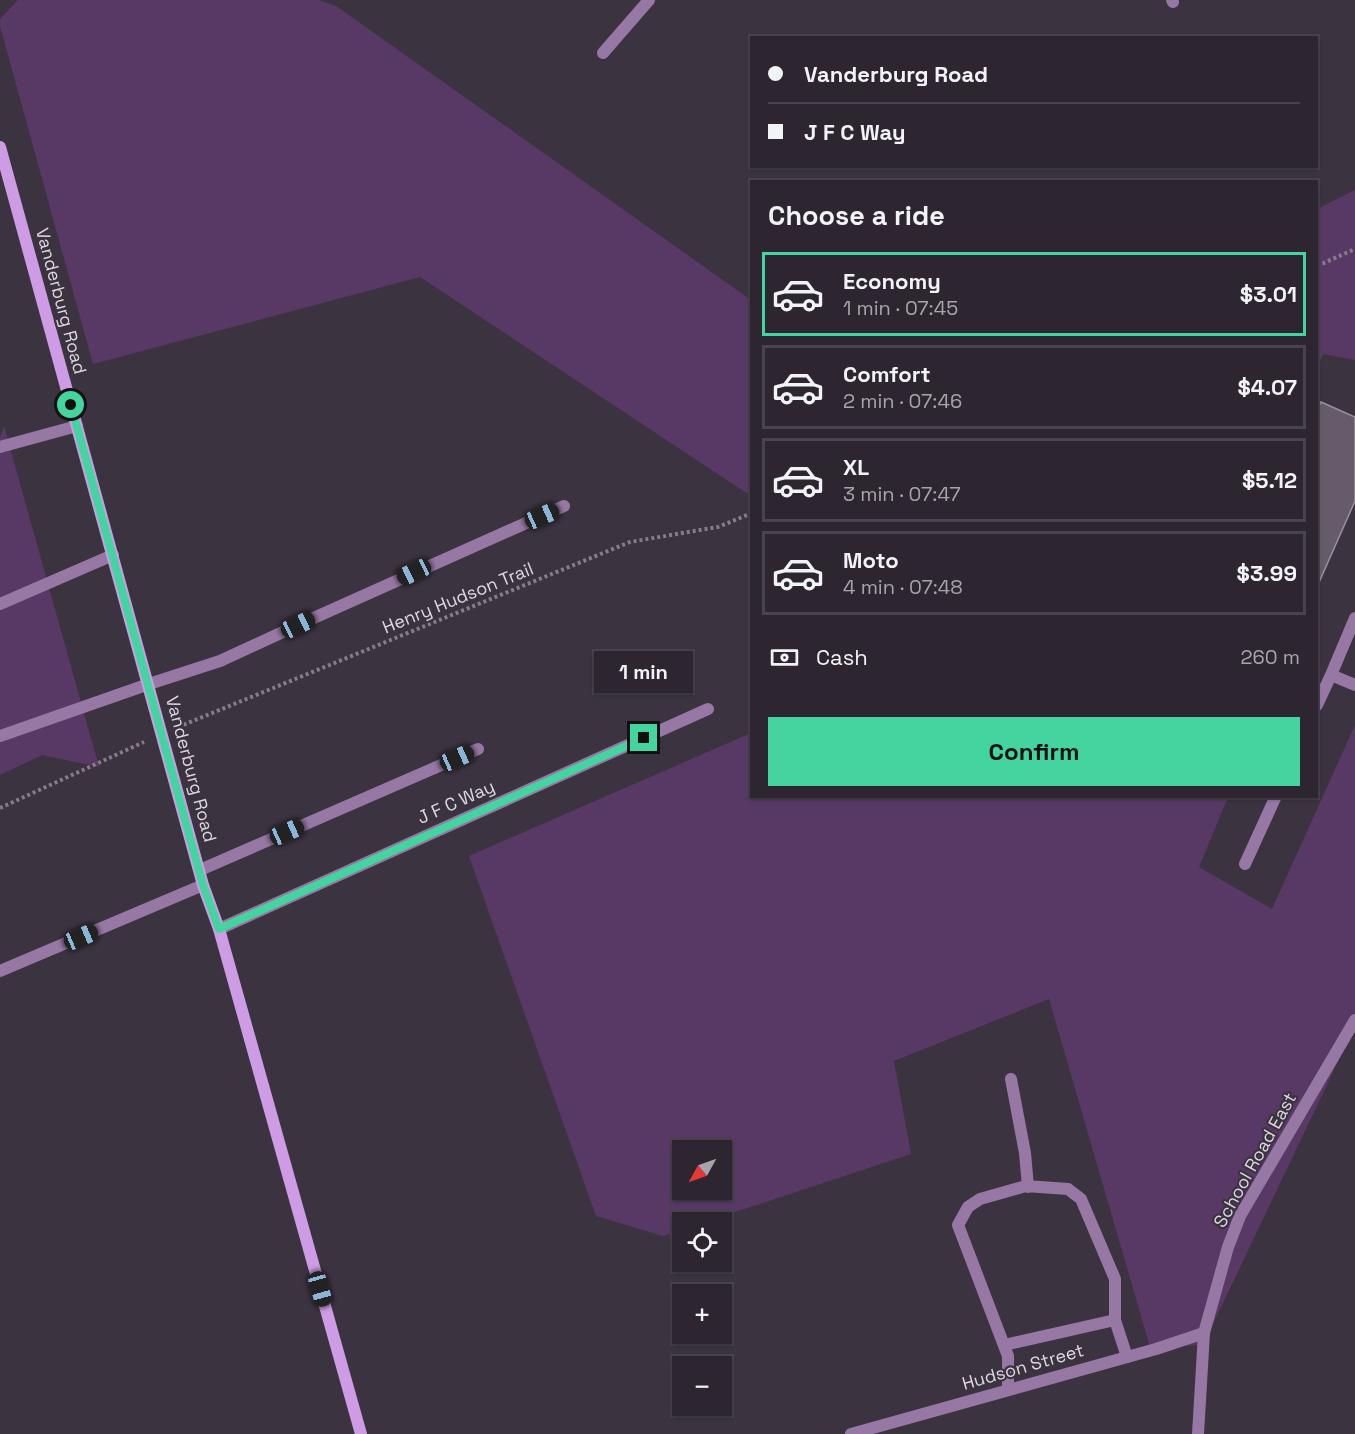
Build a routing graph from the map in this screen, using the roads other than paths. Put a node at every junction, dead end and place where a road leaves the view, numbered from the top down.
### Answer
1 (649, 0) edge
2 (603, 54) dead end
3 (0, 147) edge
4 (77, 426) junction
5 (0, 447) edge
6 (564, 506) dead end
7 (113, 555) junction
8 (0, 604) edge
9 (1355, 618) edge
10 (1331, 675) junction
11 (149, 684) junction
12 (1355, 685) edge
13 (1318, 703) edge
14 (708, 709) dead end
15 (0, 736) edge
16 (478, 749) dead end
17 (1275, 798) edge
18 (1245, 864) dead end
19 (200, 870) junction
20 (203, 885) junction
21 (219, 929) junction
22 (0, 971) edge
23 (1355, 1020) edge
24 (1011, 1079) dead end
25 (1028, 1186) junction
26 (1115, 1320) junction
27 (1204, 1333) junction
28 (1004, 1345) junction
29 (1127, 1357) junction
30 (1008, 1390) junction
31 (361, 1434) edge
32 (851, 1434) edge
33 (1198, 1434) edge

1 - 2 street
3 - 4 main road, Vanderburg Road
4 - 5 street
4 - 7 main road, Vanderburg Road
6 - 11 street
7 - 8 street
7 - 11 main road, Vanderburg Road
9 - 10 street
10 - 12 street
10 - 13 street
11 - 15 street
11 - 19 main road, Vanderburg Road
14 - 21 street, J F C Way
16 - 19 street
17 - 18 street
19 - 20 main road, Vanderburg Road
20 - 21 main road, Vanderburg Road
20 - 22 street
21 - 31 main road, Vanderburg Road
23 - 27 street, School Road East
24 - 25 street
25 - 26 street
25 - 28 street
26 - 28 street
26 - 29 street
27 - 29 street, Hudson Street
27 - 33 street, School Road East
28 - 30 street
29 - 30 street, Hudson Street
30 - 32 street, Hudson Street

